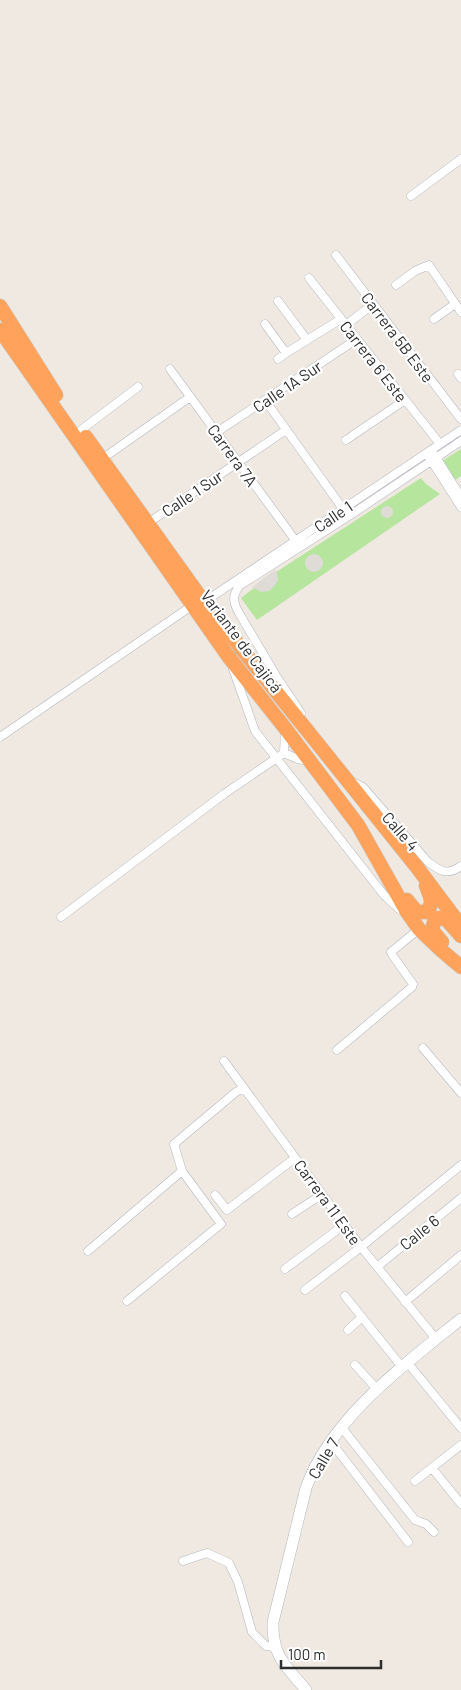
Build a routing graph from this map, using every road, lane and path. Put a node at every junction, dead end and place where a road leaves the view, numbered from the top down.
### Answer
1 (461, 160) edge
2 (410, 196) dead end
3 (336, 255) dead end
4 (309, 278) dead end
5 (396, 285) dead end
6 (278, 301) dead end
7 (373, 304) junction
8 (455, 304) junction
9 (0, 306) edge
10 (461, 312) edge
11 (434, 319) dead end
12 (344, 322) junction
13 (266, 324) dead end
14 (0, 330) edge
15 (357, 339) junction
16 (308, 340) junction
17 (286, 353) junction
18 (278, 359) dead end
19 (170, 369) dead end
20 (138, 387) dead end
21 (190, 396) junction
22 (265, 400) junction
23 (405, 400) junction
24 (461, 420) edge
25 (81, 430) junction
26 (286, 430) junction
27 (461, 430) edge
28 (216, 432) junction
29 (346, 440) dead end
30 (461, 442) edge
31 (440, 444) junction
32 (429, 452) junction
33 (102, 460) junction
34 (434, 460) junction
35 (238, 462) junction
36 (461, 497) edge
37 (461, 507) edge
38 (344, 508) junction
39 (348, 516) junction
40 (148, 523) junction
41 (295, 540) junction
42 (199, 604) junction
43 (228, 656) junction
44 (285, 728) junction
45 (310, 733) junction
46 (0, 737) edge
47 (284, 753) junction
48 (276, 759) junction
49 (311, 761) junction
50 (345, 778) junction
51 (416, 866) junction
52 (461, 866) edge
53 (392, 882) junction
54 (407, 912) junction
55 (61, 917) dead end
56 (461, 926) edge
57 (420, 929) junction
58 (461, 936) edge
59 (461, 966) edge
60 (423, 1048) dead end
61 (337, 1050) dead end
62 (224, 1061) dead end
63 (244, 1088) junction
64 (461, 1093) edge
65 (295, 1158) junction
66 (461, 1166) edge
67 (182, 1171) junction
68 (321, 1194) junction
69 (215, 1195) dead end
70 (461, 1198) edge
71 (292, 1214) dead end
72 (344, 1225) junction
73 (361, 1247) junction
74 (88, 1250) dead end
75 (461, 1255) edge
76 (377, 1267) junction
77 (285, 1269) dead end
78 (305, 1290) dead end
79 (345, 1296) dead end
80 (127, 1300) dead end
81 (405, 1302) junction
82 (362, 1318) junction
83 (461, 1319) edge
84 (348, 1330) dead end
85 (436, 1339) junction
86 (355, 1365) dead end
87 (405, 1365) junction
88 (378, 1389) junction
89 (342, 1428) junction
90 (461, 1428) edge
91 (330, 1442) junction
92 (461, 1445) edge
93 (432, 1468) junction
94 (415, 1481) dead end
95 (461, 1504) edge
96 (434, 1532) dead end
97 (408, 1542) dead end
98 (183, 1561) dead end
99 (274, 1647) junction
100 (306, 1690) edge

1 - 2 street
3 - 7 street, Carrera 5B Este
4 - 12 street, Carrera 6 Este
5 - 8 street
6 - 16 street
7 - 12 street
7 - 24 street, Carrera 5B Este
8 - 10 street
8 - 11 street
9 - 25 highway, Variante de Cajicá
12 - 15 street, Carrera 6 Este
12 - 16 street
13 - 17 street
14 - 42 highway, Variante de Cajicá
15 - 22 street, Calle 1A Sur
15 - 23 street, Carrera 6 Este
16 - 17 street
17 - 18 street
19 - 21 street, Carrera 7A
20 - 25 street
21 - 28 street, Carrera 7A
21 - 33 street
22 - 26 street
22 - 28 street, Calle 1A Sur
23 - 29 street
23 - 31 street, Carrera 6 Este
25 - 33 highway, Variante de Cajicá
26 - 35 street, Calle 1 Sur
26 - 38 street
27 - 31 street, Calle 1
28 - 35 street, Carrera 7A
30 - 34 street, Calle 1
31 - 32 street, Calle 1
32 - 34 street
32 - 38 street, Calle 1
33 - 40 highway, Variante de Cajicá
34 - 36 street
34 - 37 street
34 - 39 street, Calle 1
35 - 40 street, Calle 1 Sur
35 - 41 street, Carrera 7A
38 - 39 street
38 - 41 street, Calle 1
39 - 45 street, Calle 1
40 - 42 highway, Variante de Cajicá
41 - 42 street, Calle 1
42 - 43 highway, Variante de Cajicá
42 - 45 highway, Variante de Cajicá
42 - 46 street, Calle 1
43 - 44 highway, Variante de Cajicá
43 - 48 street
44 - 47 street
44 - 49 highway, Variante de Cajicá
45 - 50 highway, Variante de Cajicá
47 - 48 street
47 - 49 street
48 - 54 street
48 - 55 street
49 - 53 highway, Variante de Cajicá
50 - 51 highway, Variante de Cajicá
50 - 52 street, Calle 4
51 - 53 highway
51 - 56 highway, Variante de Cajicá
53 - 54 highway, Variante de Cajicá
54 - 57 highway, Variante de Cajicá
57 - 59 highway, Variante de Cajicá
57 - 61 street
58 - 59 highway
60 - 64 street
62 - 63 street, Carrera 11 Este
63 - 65 street, Carrera 11 Este
63 - 67 street
65 - 68 street, Carrera 11 Este
65 - 69 street
66 - 73 street
67 - 74 street
67 - 80 street
68 - 71 street
68 - 72 street, Carrera 11 Este
70 - 76 street, Calle 6
72 - 73 street, Carrera 11 Este
72 - 77 street
73 - 76 street, Carrera 11 Este
73 - 78 street
75 - 81 street
76 - 81 street, Carrera 11 Este
79 - 82 street
81 - 85 street, Carrera 11 Este
82 - 84 street
82 - 87 street
83 - 85 street, Calle 7
85 - 87 street, Calle 7
86 - 88 street
87 - 88 street, Calle 7
87 - 90 street
88 - 89 street, Calle 7
89 - 91 street, Calle 7
89 - 96 street
91 - 97 street
91 - 99 street, Calle 7
92 - 93 street
93 - 94 street
93 - 95 street
98 - 99 street
99 - 100 street

